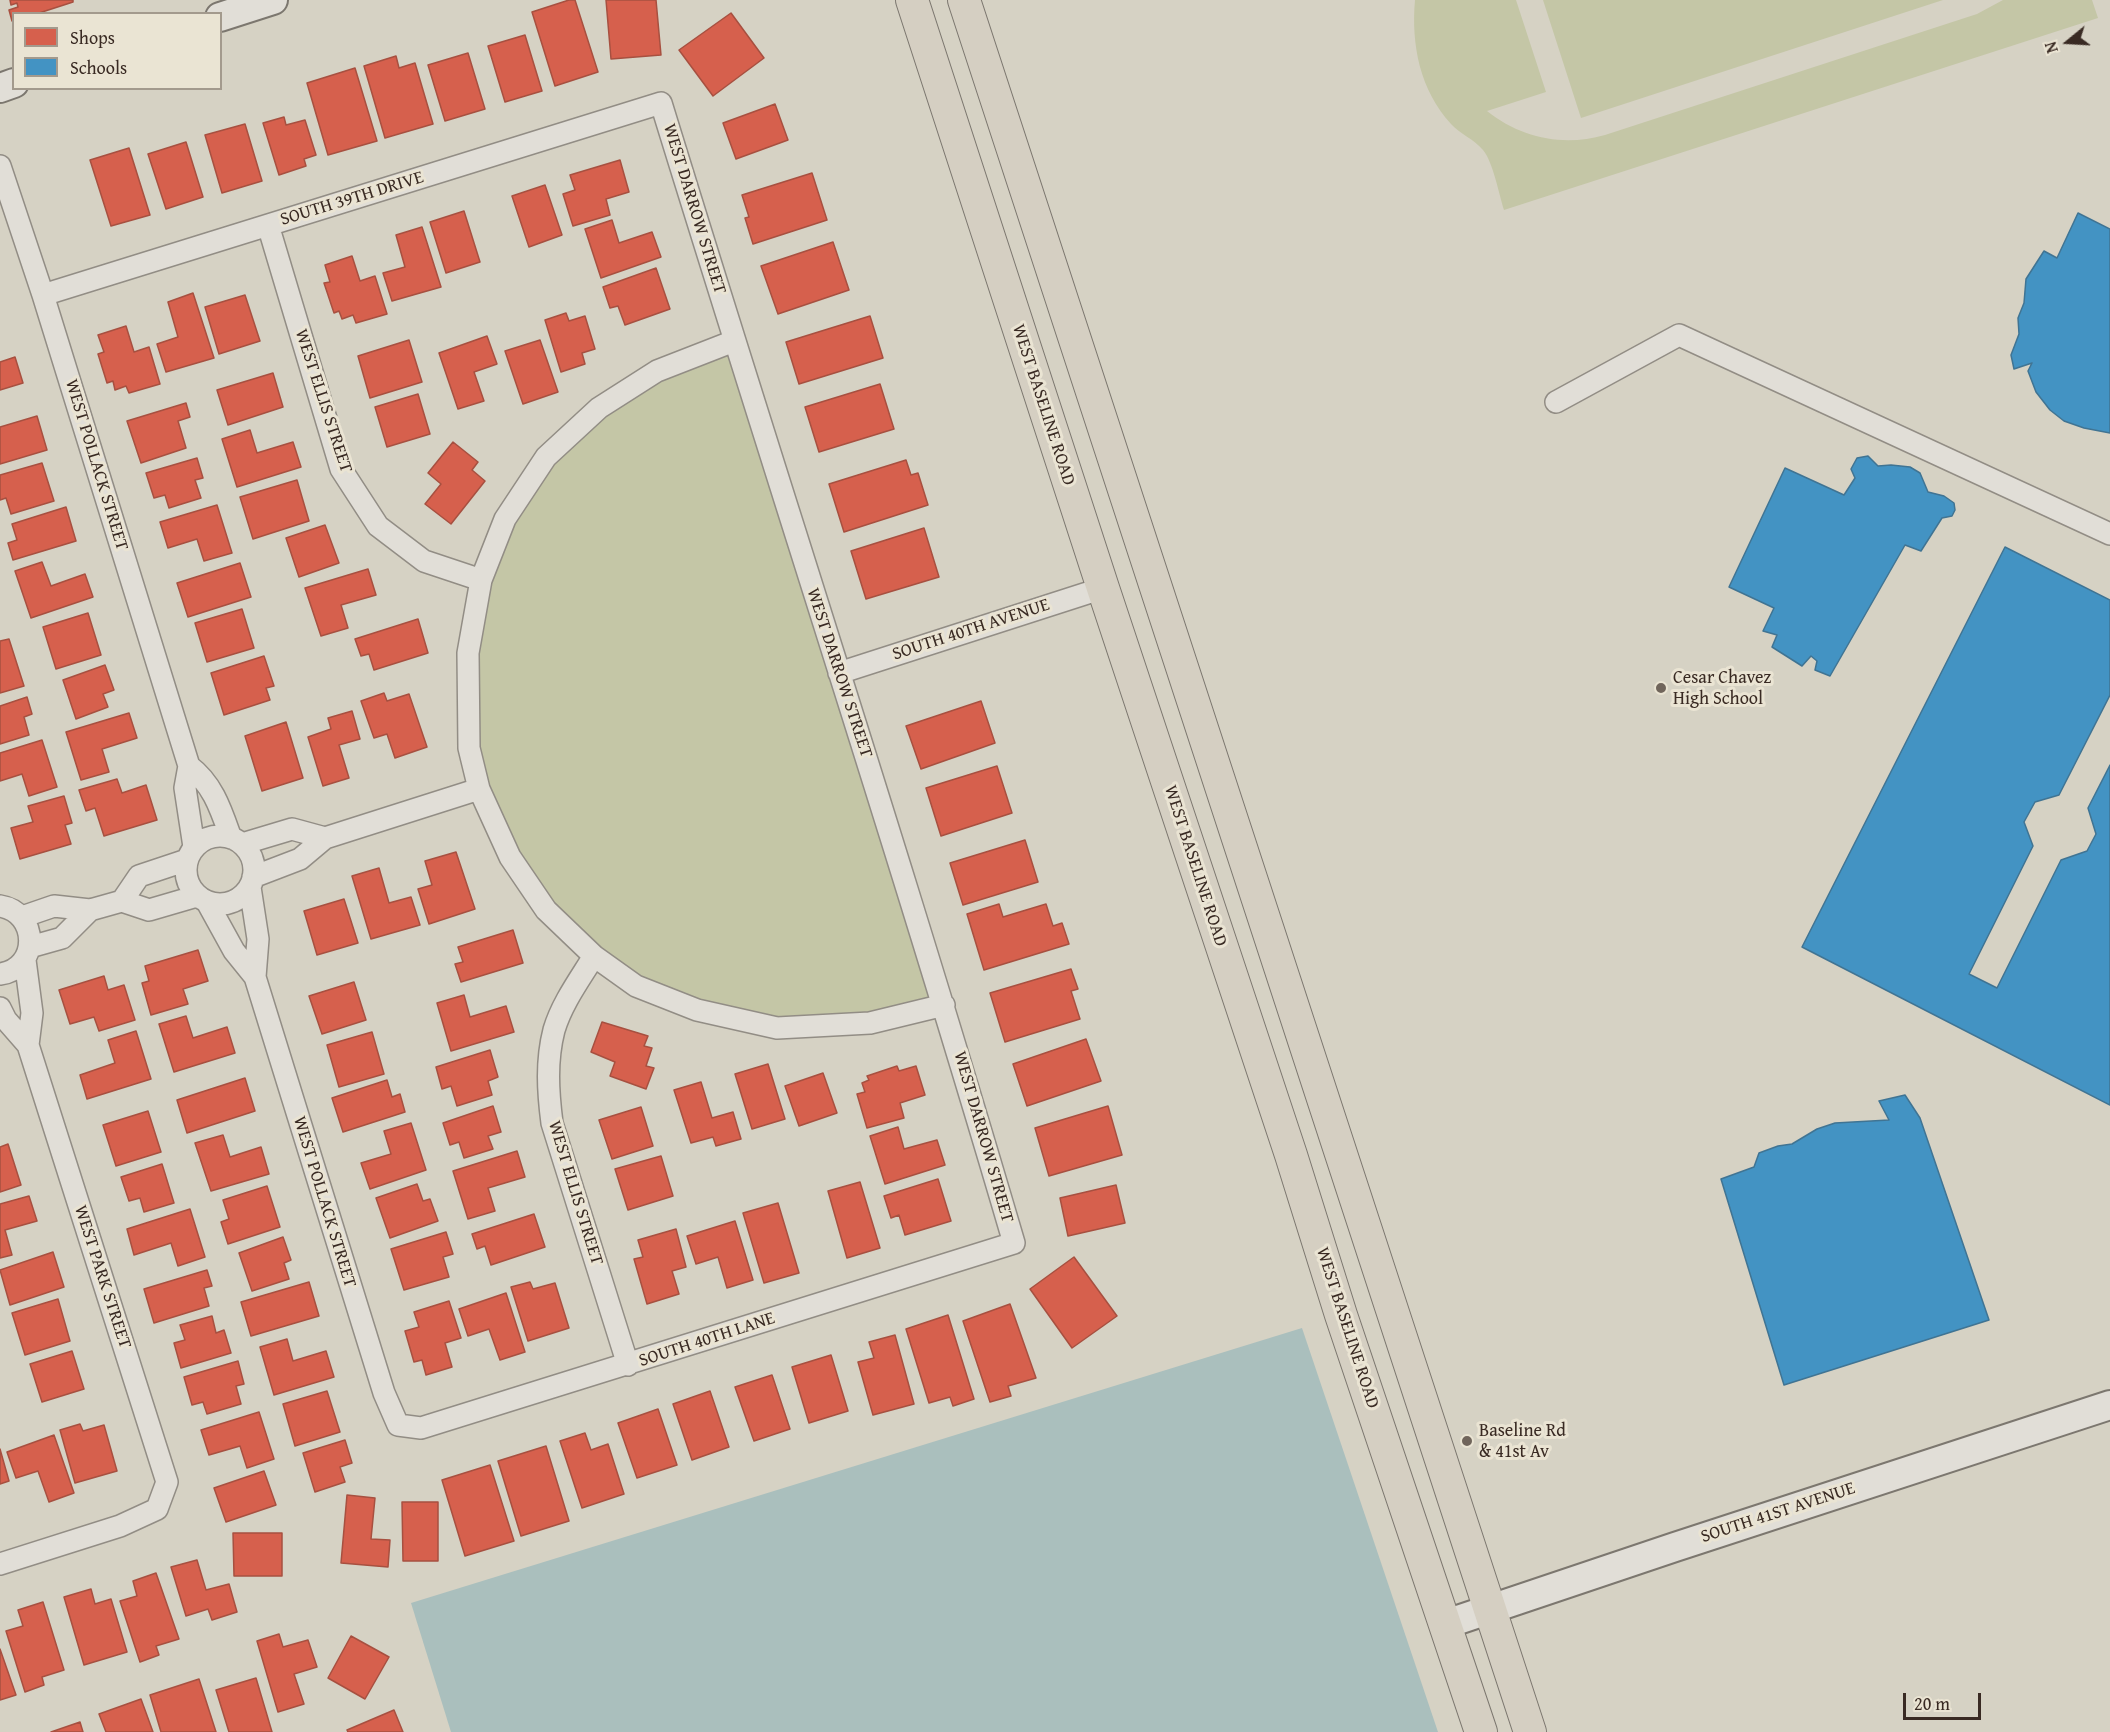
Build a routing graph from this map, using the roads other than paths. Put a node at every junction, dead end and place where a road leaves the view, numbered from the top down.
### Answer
1 (273, 0) edge
2 (912, 0) edge
3 (964, 0) edge
4 (222, 16) edge
5 (662, 104) joint
6 (0, 165) edge
7 (268, 225) junction
8 (43, 295) junction
9 (734, 341) junction
10 (1556, 402) dead end
11 (2110, 534) edge
12 (481, 580) junction
13 (1103, 588) junction
14 (839, 674) junction
15 (189, 766) junction
16 (479, 789) junction
17 (325, 838) junction
18 (236, 841) junction
19 (190, 854) junction
20 (252, 882) junction
21 (0, 887) edge
22 (202, 899) junction
23 (122, 901) junction
24 (90, 910) junction
25 (12, 911) edge
26 (27, 954) junction
27 (594, 956) junction
28 (0, 974) edge
29 (255, 977) junction
30 (944, 1005) junction
31 (0, 1008) edge
32 (28, 1045) junction
33 (1014, 1243) joint
34 (628, 1365) junction
35 (2110, 1405) edge
36 (398, 1425) joint
37 (0, 1564) edge
38 (1489, 1609) junction
39 (1446, 1624) junction
40 (1481, 1732) edge
41 (1530, 1732) edge

1 - 4 street
2 - 13 main road, WEST BASELINE ROAD
3 - 38 main road
5 - 7 street, SOUTH 39TH DRIVE
5 - 9 street, WEST DARROW STREET
6 - 8 street, WEST POLLACK STREET
7 - 8 street, SOUTH 39TH DRIVE
7 - 12 street, WEST ELLIS STREET
8 - 15 street, WEST POLLACK STREET
9 - 12 street
9 - 14 street, WEST DARROW STREET
10 - 11 street
12 - 16 street
13 - 14 street, SOUTH 40TH AVENUE
13 - 39 main road, WEST BASELINE ROAD
14 - 30 street, WEST DARROW STREET
15 - 18 street, WEST POLLACK STREET
15 - 19 street, WEST POLLACK STREET
16 - 17 street
16 - 27 street
17 - 18 street
17 - 20 street
18 - 19 street
18 - 20 street
19 - 22 street
19 - 23 street
20 - 22 street
20 - 29 street, WEST POLLACK STREET
21 - 25 street
22 - 23 street
22 - 29 street, WEST POLLACK STREET
23 - 24 street
24 - 25 street
24 - 26 street
25 - 26 street, WEST PARK STREET
26 - 28 street
26 - 32 street, WEST PARK STREET
27 - 30 street
27 - 34 street, WEST ELLIS STREET
29 - 36 street, WEST POLLACK STREET
30 - 33 street, WEST DARROW STREET
31 - 32 street, WEST PARK STREET
32 - 37 street, WEST PARK STREET
33 - 34 street, SOUTH 40TH LANE
34 - 36 street, SOUTH 40TH LANE
35 - 38 street, SOUTH 41ST AVENUE
38 - 39 street, SOUTH 41ST AVENUE
38 - 41 main road
39 - 40 main road, WEST BASELINE ROAD

